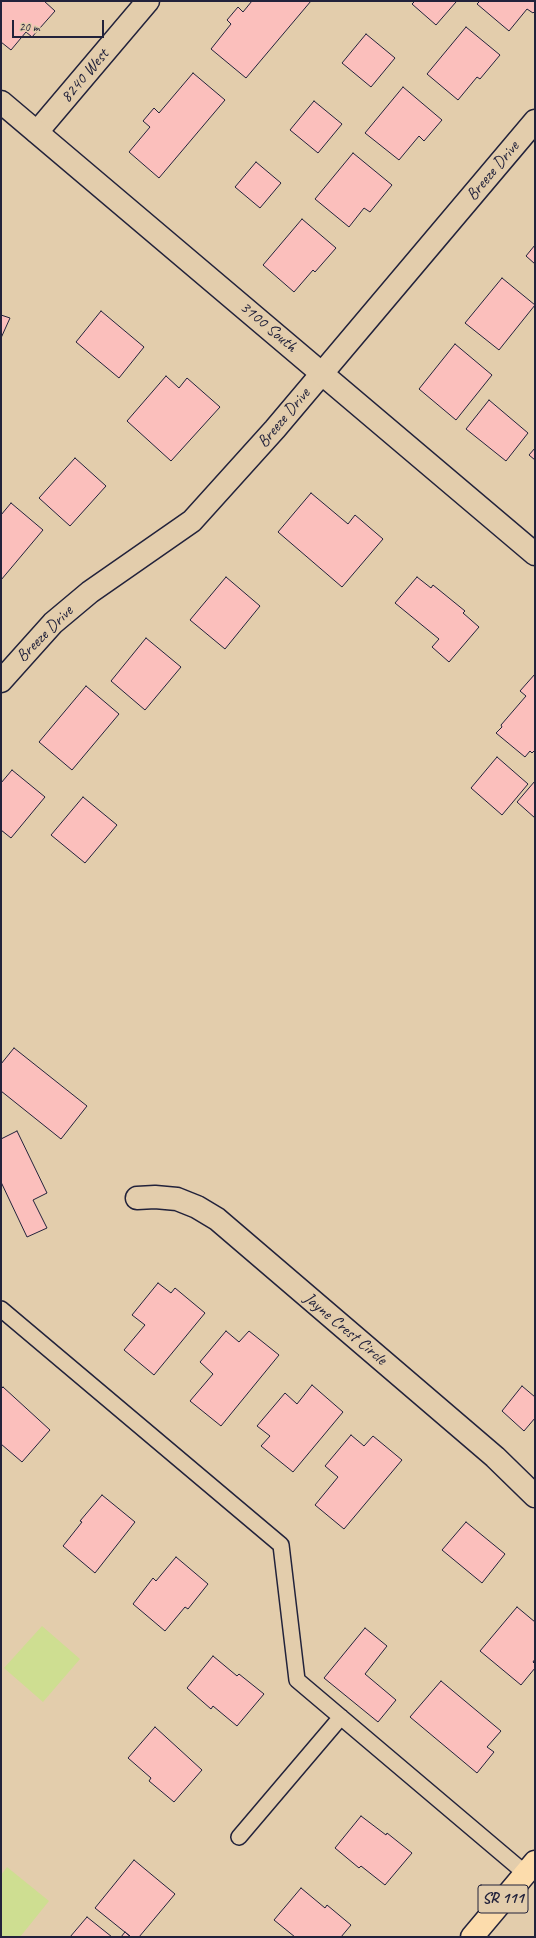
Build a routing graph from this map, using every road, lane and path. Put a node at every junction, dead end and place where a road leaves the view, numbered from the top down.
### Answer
1 (148, 1) edge
2 (1, 102) edge
3 (535, 121) edge
4 (37, 132) junction
5 (322, 372) junction
6 (535, 554) edge
7 (1, 681) edge
8 (137, 1198) dead end
9 (1, 1309) edge
10 (535, 1496) edge
11 (341, 1717) junction
12 (239, 1837) dead end
13 (530, 1868) edge
14 (472, 1937) edge

1 - 4 street, 8240 West
2 - 4 street, 3100 South
3 - 5 street, Breeze Drive
4 - 5 street, 3100 South
5 - 6 street, 3100 South
5 - 7 street, Breeze Drive
8 - 10 street, Jayne Crest Circle
9 - 11 lane
11 - 12 lane
11 - 13 lane
13 - 14 main road, SR 111

